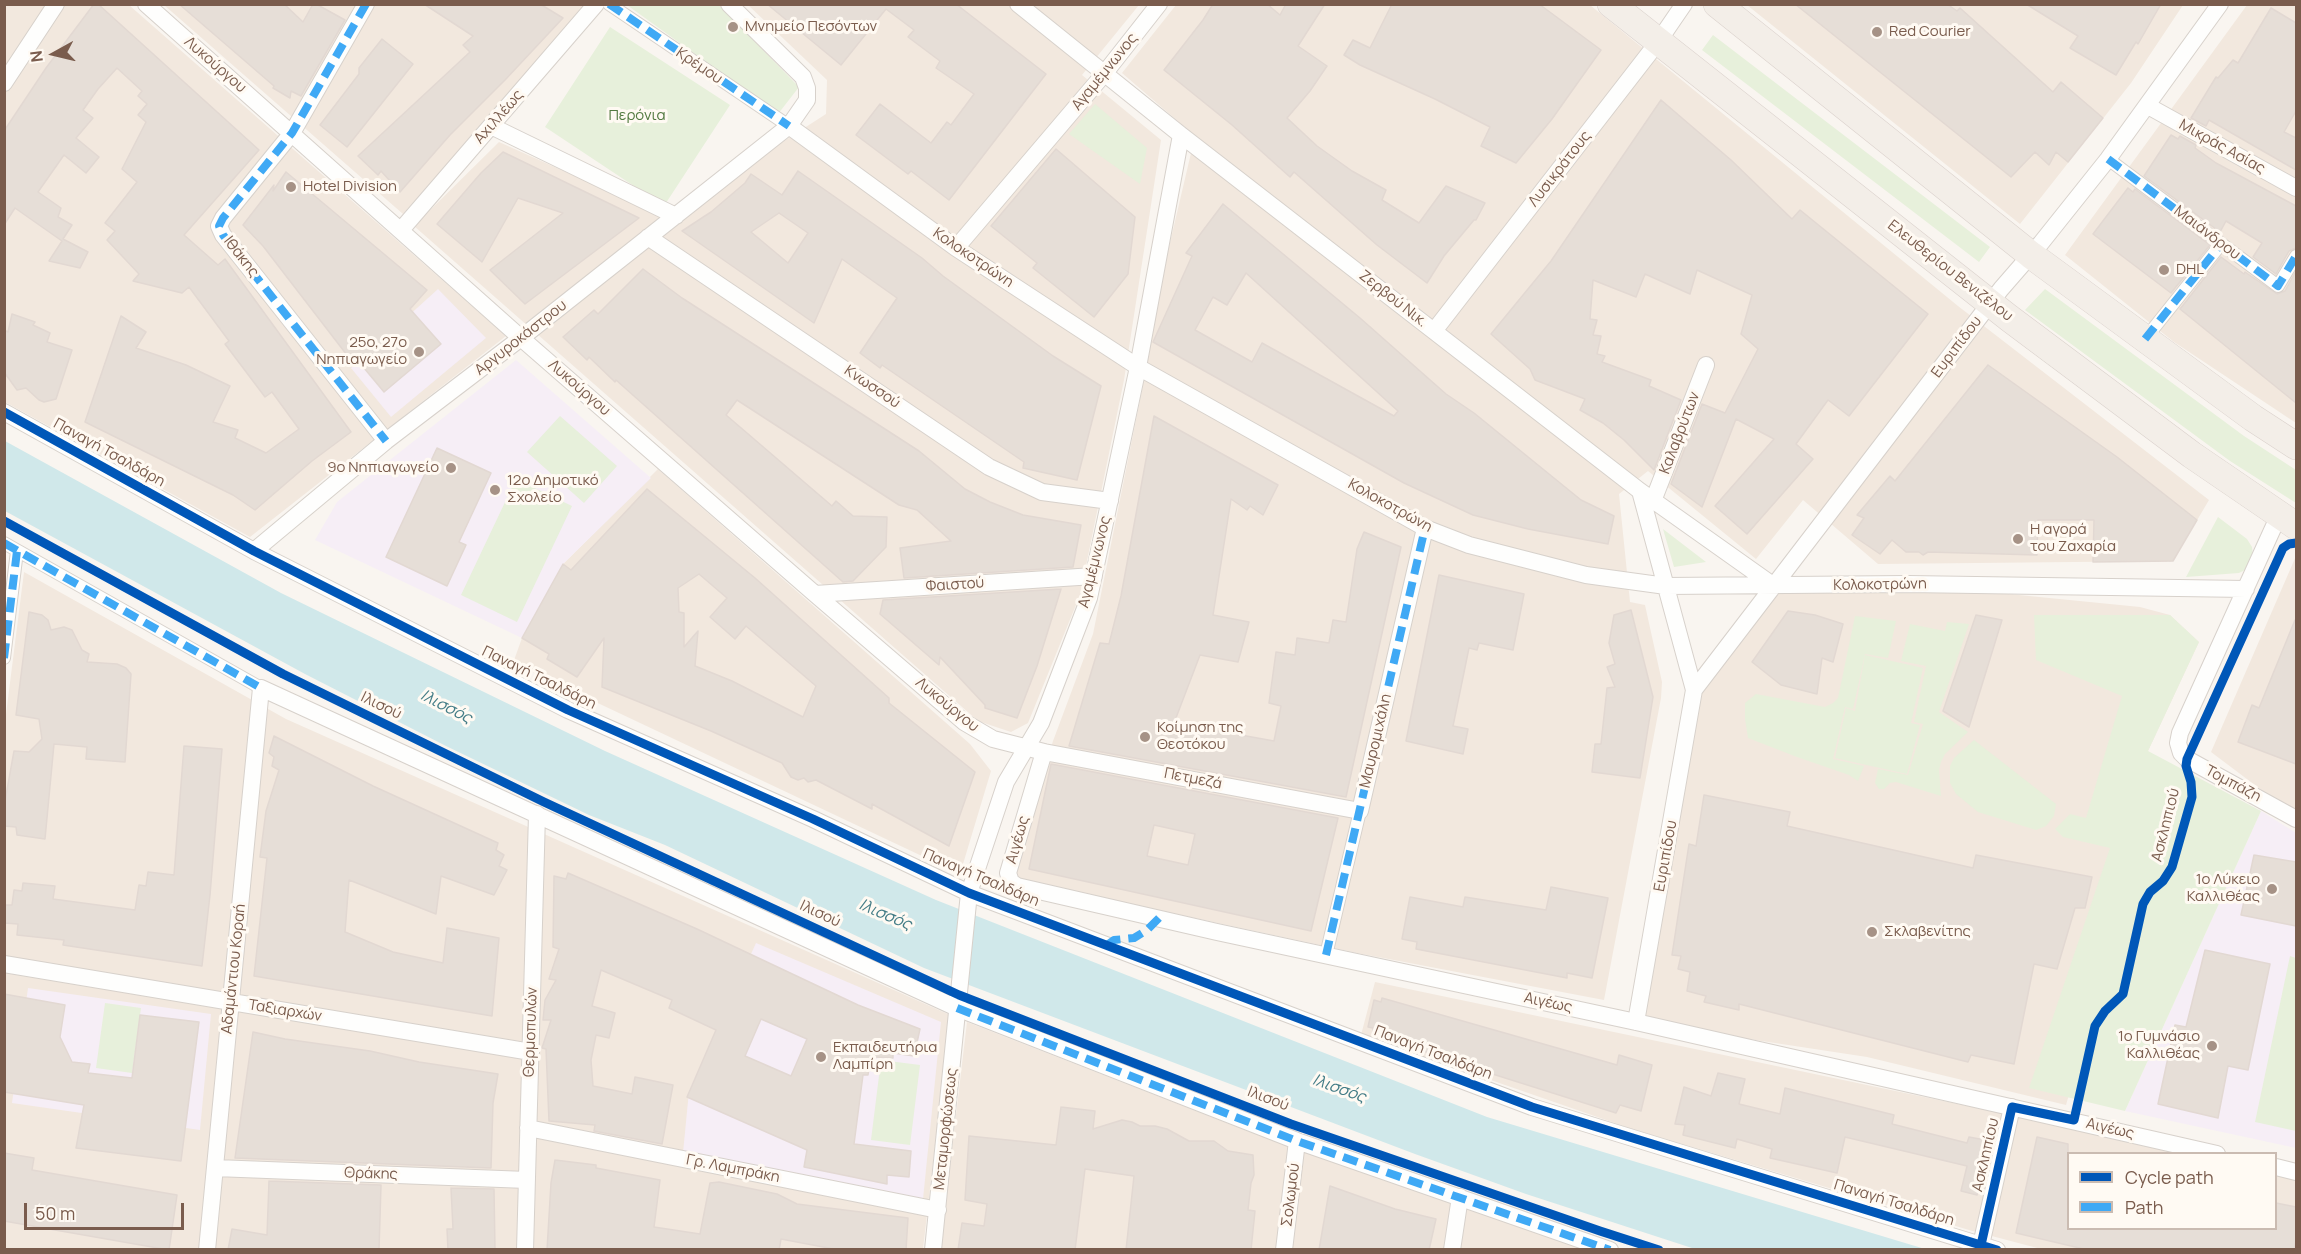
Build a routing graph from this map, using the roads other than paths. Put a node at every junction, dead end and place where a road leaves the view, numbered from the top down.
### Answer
1 (56, 4) edge
2 (146, 4) edge
3 (366, 4) edge
4 (596, 4) edge
5 (609, 4) edge
6 (729, 4) edge
7 (1018, 4) edge
8 (1159, 4) edge
9 (1611, 4) edge
10 (1684, 4) edge
11 (1716, 4) edge
12 (2220, 4) edge
13 (1658, 42) junction
14 (1104, 74) junction
15 (4, 83) edge
16 (2148, 106) junction
17 (491, 126) junction
18 (789, 126) junction
19 (292, 133) junction
20 (1181, 135) junction
21 (2108, 159) junction
22 (2296, 188) edge
23 (676, 216) junction
24 (401, 230) junction
25 (648, 237) junction
26 (2221, 243) junction
27 (956, 248) junction
28 (2031, 255) junction
29 (2296, 256) edge
30 (1990, 303) junction
31 (1434, 331) junction
32 (521, 338) junction
33 (2145, 339) junction
34 (1706, 365) dead end
35 (1138, 367) junction
36 (4, 412) edge
37 (386, 441) junction
38 (2296, 446) edge
39 (1646, 496) junction
40 (1110, 501) junction
41 (2288, 520) edge
42 (1425, 528) junction
43 (4, 543) edge
44 (17, 551) junction
45 (254, 551) junction
46 (1094, 576) junction
47 (1666, 586) junction
48 (1774, 586) junction
49 (2246, 589) junction
50 (815, 594) junction
51 (4, 658) edge
52 (261, 688) junction
53 (1694, 690) junction
54 (1027, 747) junction
55 (1044, 752) junction
56 (1360, 811) junction
57 (537, 814) junction
58 (2296, 819) edge
59 (969, 900) junction
60 (1326, 955) junction
61 (4, 964) edge
62 (231, 1002) junction
63 (957, 1008) junction
64 (1636, 1022) junction
65 (531, 1052) junction
66 (2012, 1107) junction
67 (528, 1128) junction
68 (1297, 1141) junction
69 (2208, 1152) edge
70 (2277, 1167) edge
71 (215, 1168) junction
72 (2296, 1172) edge
73 (527, 1180) junction
74 (1460, 1197) junction
75 (938, 1210) junction
76 (1988, 1247) edge
77 (1600, 1248) edge
78 (207, 1250) edge
79 (525, 1250) edge
80 (933, 1250) edge
81 (1284, 1250) edge
82 (1452, 1250) edge

1 - 15 street
2 - 19 street, Λυκούργου
3 - 19 street, Ιθάκης
4 - 17 street, Αχιλλέως
5 - 18 street, Κρέμου
6 - 18 street
7 - 14 street, Ζερβού Νικ.
8 - 14 street, Αγαμέμνωνος
9 - 13 main road, Ελευθερίου Βενιζέλου
10 - 13 street, Λυσικράτους
11 - 28 main road
12 - 16 street, Ευριπίδου
13 - 30 main road, Ελευθερίου Βενιζέλου
13 - 31 street, Λυσικράτους
14 - 20 street, Ζερβού Νικ.
14 - 27 street, Αγαμέμνωνος
16 - 21 street, Ευριπίδου
16 - 22 street, Μικράς Ασίας
17 - 23 street
17 - 24 street, Αχιλλέως
18 - 23 street, Αργυροκάστρου
18 - 27 street, Κολοκοτρώνη
19 - 24 street, Λυκούργου
19 - 37 street, Ιθάκης
20 - 31 street, Ζερβού Νικ.
20 - 35 street, Αγαμέμνωνος
21 - 26 street, Μαιάνδρου
21 - 28 street, Ευριπίδου
23 - 25 street, Αργυροκάστρου
24 - 32 street, Λυκούργου
25 - 32 street, Αργυροκάστρου
25 - 40 street, Κνωσσού
26 - 29 street, Μαιάνδρου
26 - 33 street
27 - 35 street, Κολοκοτρώνη
28 - 30 street, Ευριπίδου
28 - 33 main road
30 - 41 main road, Ελευθερίου Βενιζέλου
30 - 48 street, Ευριπίδου
31 - 39 street, Ζερβού Νικ.
32 - 37 street, Αργυροκάστρου
32 - 50 street, Λυκούργου
33 - 38 main road
34 - 39 street, Καλαβρύτων
35 - 40 street, Αγαμέμνωνος
35 - 42 street, Κολοκοτρώνη
36 - 45 street, Παναγή Τσαλδάρη
37 - 45 street, Αργυροκάστρου
39 - 47 street, Ευριπίδου
39 - 48 street, Ζερβού Νικ.
40 - 46 street, Αγαμέμνωνος
41 - 49 street
42 - 47 street, Κολοκοτρώνη
42 - 56 street, Μαυρομιχάλη
43 - 44 street, Ιλισού
44 - 51 street
44 - 52 street, Ιλισού
45 - 59 street, Παναγή Τσαλδάρη
46 - 50 street, Φαιστού
46 - 54 street, Αγαμέμνωνος
47 - 48 street, Κολοκοτρώνη
47 - 53 street, Ευριπίδου
48 - 49 street, Κολοκοτρώνη
48 - 53 street, Ευριπίδου
49 - 58 street, Τομπάζη
50 - 54 street, Λυκούργου
52 - 57 street, Ιλισού
52 - 62 street, Αδαμάντιου Κοραή
53 - 64 street, Ευριπίδου
54 - 55 street, Πετμεζά
54 - 59 street, Αγαμέμνωνος
55 - 56 street, Πετμεζά
55 - 60 street, Αιγέως
56 - 60 street, Μαυρομιχάλη
57 - 63 street, Ιλισού
57 - 65 street, Θερμοπυλών
59 - 63 street, Αγαμέμνωνος
59 - 76 street, Παναγή Τσαλδάρη
60 - 64 street, Αιγέως
61 - 62 street, Ταξιαρχών
62 - 65 street, Ταξιαρχών
62 - 71 street, Αδαμάντιου Κοραή
63 - 68 street, Ιλισού
63 - 75 street, Μεταμορφώσεως
64 - 66 street, Αιγέως
65 - 67 street, Θερμοπυλών
66 - 69 street, Αιγέως
66 - 76 street, Ασκληπίου
67 - 73 street, Θερμοπυλών
67 - 75 street, Γρ. Λαμπράκη
68 - 74 street, Ιλισού
68 - 81 street, Σολωμού
70 - 72 street
71 - 73 street, Θράκης
71 - 78 street, Αδαμάντιου Κοραή
73 - 79 street, Θερμοπυλών
74 - 77 street, Ιλισού
74 - 82 street
75 - 80 street, Μεταμορφώσεως

